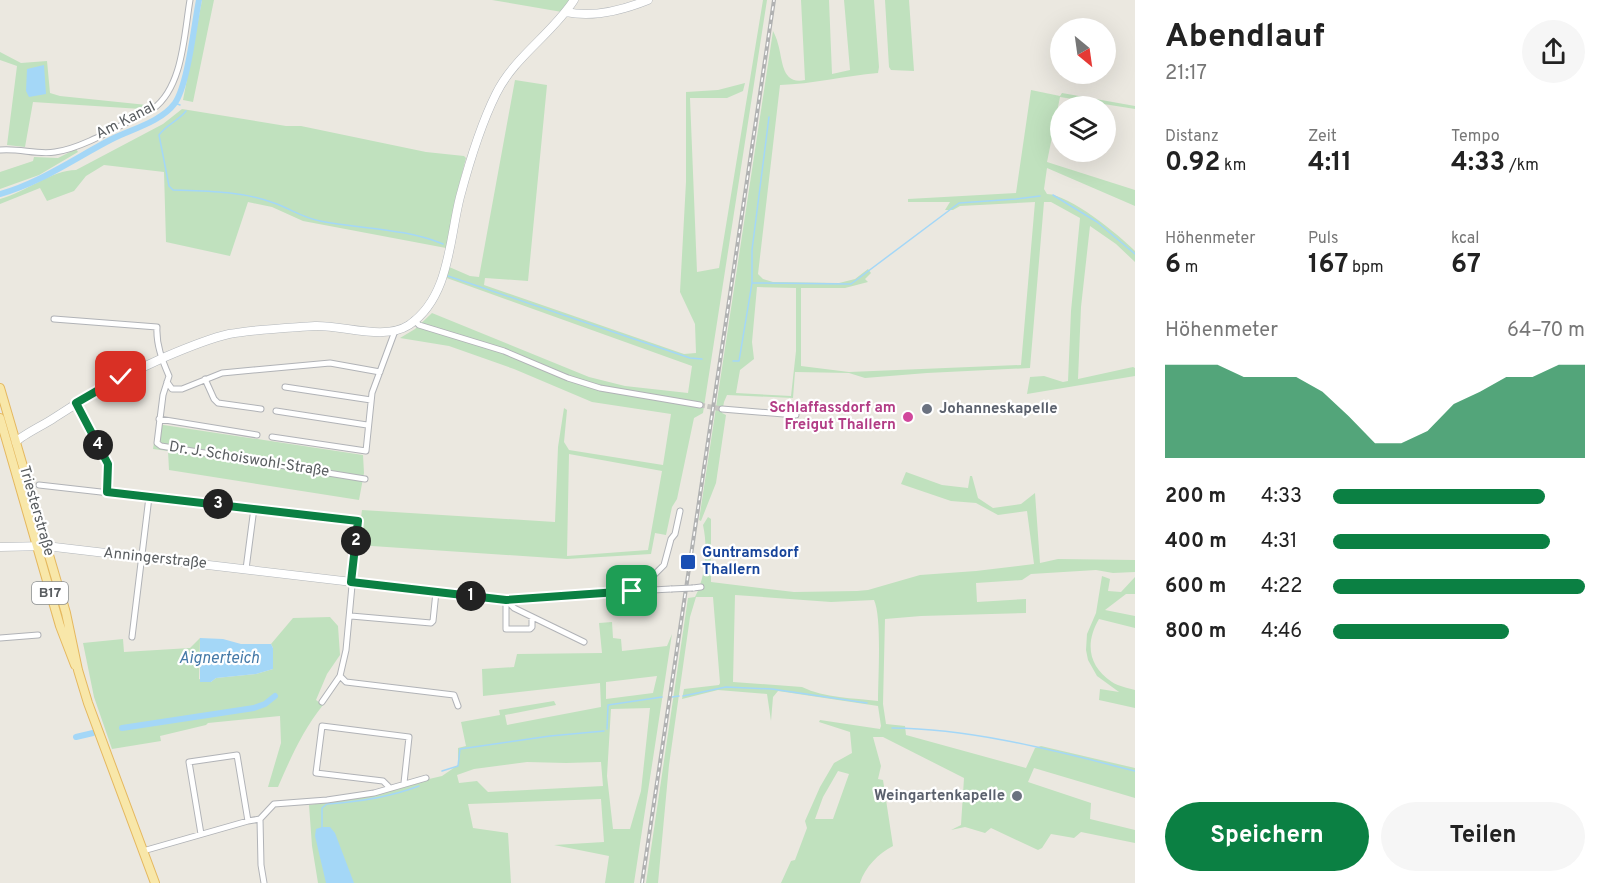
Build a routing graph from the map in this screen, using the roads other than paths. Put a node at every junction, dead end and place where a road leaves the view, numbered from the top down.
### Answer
1 (190, 0) edge
2 (574, 0) edge
3 (648, 0) edge
4 (566, 12) junction
5 (0, 150) edge
6 (54, 319) dead end
7 (414, 320) junction
8 (395, 331) junction
9 (162, 358) junction
10 (380, 372) junction
11 (206, 379) junction
12 (167, 382) junction
13 (285, 387) dead end
14 (0, 388) edge
15 (371, 400) junction
16 (76, 403) junction
17 (700, 405) tunnel mouth
18 (261, 409) dead end
19 (722, 409) tunnel mouth
20 (276, 411) dead end
21 (796, 415) dead end
22 (0, 418) edge
23 (159, 419) junction
24 (367, 425) junction
25 (257, 435) dead end
26 (272, 437) dead end
27 (12, 443) junction
28 (365, 479) dead end
29 (39, 484) dead end
30 (107, 492) junction
31 (149, 496) junction
32 (254, 508) junction
33 (680, 511) dead end
34 (42, 546) junction
35 (0, 547) edge
36 (64, 549) junction
37 (142, 558) junction
38 (52, 567) junction
39 (246, 569) junction
40 (351, 582) junction
41 (701, 587) dead end
42 (632, 591) junction
43 (436, 592) junction
44 (506, 600) junction
45 (351, 616) junction
46 (532, 617) junction
47 (38, 635) dead end
48 (132, 637) dead end
49 (0, 638) edge
50 (584, 642) dead end
51 (78, 670) junction
52 (340, 676) junction
53 (321, 702) dead end
54 (458, 706) dead end
55 (426, 778) dead end
56 (404, 783) junction
57 (389, 787) junction
58 (260, 819) junction
59 (248, 821) junction
60 (201, 834) junction
61 (142, 851) junction
62 (155, 883) edge
63 (264, 883) edge

1 - 5 street, Am Kanal
2 - 4 street
3 - 4 street
4 - 7 street
6 - 9 street, Dr. J. Schoiswohl-Straße
7 - 8 street
7 - 17 street
8 - 9 street
8 - 10 street, Dr. J. Schoiswohl-Straße
9 - 12 street, Dr. J. Schoiswohl-Straße
9 - 16 street
10 - 11 street
10 - 15 street, Dr. J. Schoiswohl-Straße
11 - 12 street
11 - 18 street
12 - 23 street, Dr. J. Schoiswohl-Straße
13 - 15 street
14 - 27 main road, Triesterstraße / B17
15 - 24 street, Dr. J. Schoiswohl-Straße
16 - 27 street
16 - 30 street
19 - 21 street
20 - 24 street
22 - 27 main road, Triesterstraße / B17
23 - 25 street, Dr. J. Schoiswohl-Straße
23 - 28 street, Dr. J. Schoiswohl-Straße
24 - 26 street, Dr. J. Schoiswohl-Straße
27 - 34 main road, Triesterstraße / B17
29 - 30 street
30 - 31 street
31 - 32 street
31 - 37 street
32 - 39 street
32 - 40 street
33 - 42 street
34 - 35 street, Anningerstraße
34 - 36 street, Anningerstraße
34 - 38 main road, Triesterstraße / B17
34 - 51 main road, Triesterstraße / B17
36 - 37 street, Anningerstraße
36 - 38 street
37 - 39 street, Anningerstraße
37 - 48 street
38 - 51 main road, Triesterstraße / B17
39 - 40 street, Anningerstraße
40 - 43 street, Anningerstraße
40 - 45 street
41 - 42 street, Anningerstraße, bridge
42 - 44 street, Anningerstraße
43 - 44 street, Anningerstraße
43 - 45 street
44 - 46 street
44 - 46 street
45 - 52 street
46 - 50 street
47 - 49 street
51 - 61 main road, Triesterstraße / B17
52 - 53 street
52 - 54 street
55 - 56 street
56 - 57 street
56 - 57 street
57 - 58 street
58 - 59 street
58 - 63 street
59 - 60 street
59 - 60 street
60 - 61 street
61 - 62 main road, Triesterstraße / B17

